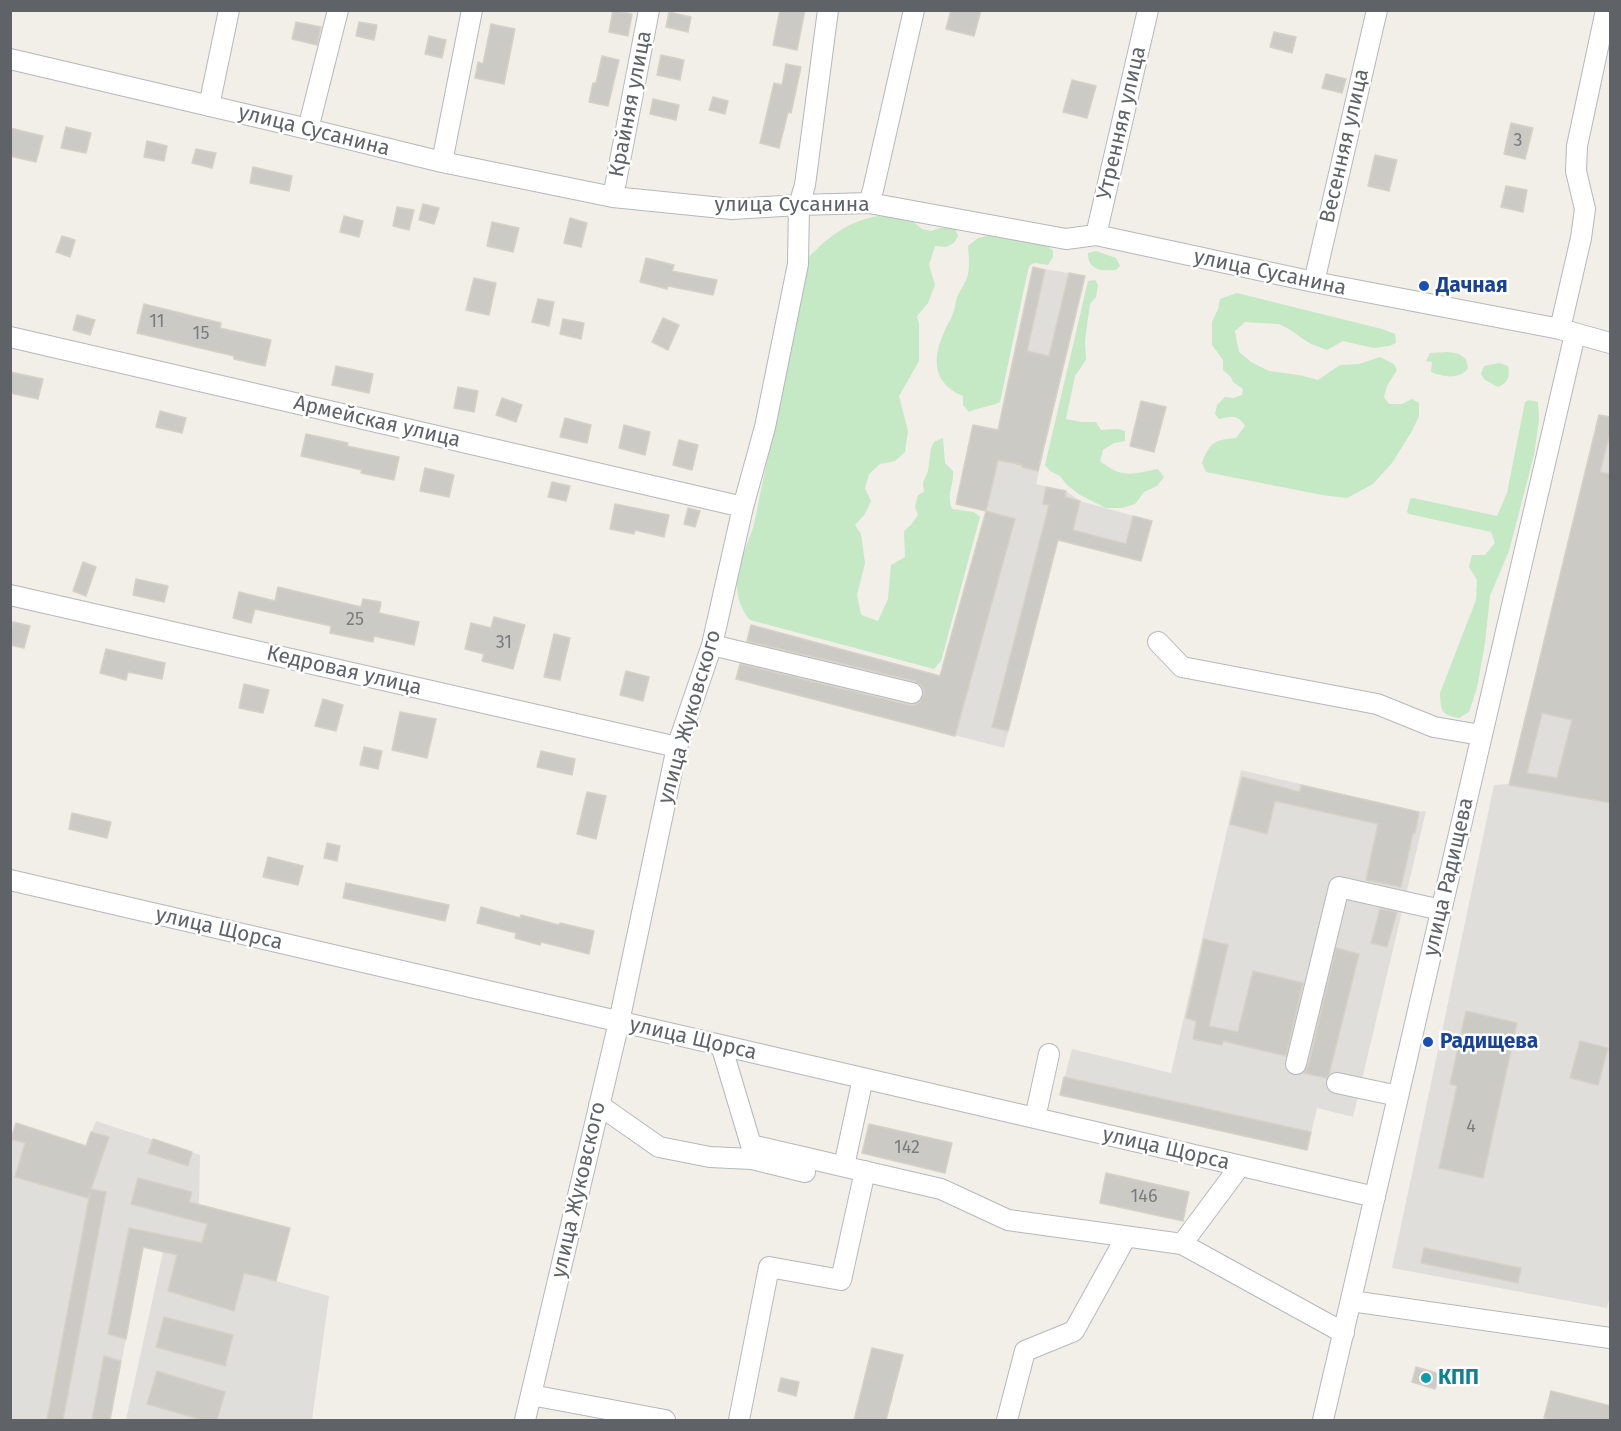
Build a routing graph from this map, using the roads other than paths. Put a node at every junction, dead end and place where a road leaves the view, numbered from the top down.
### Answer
1 (229, 10) edge
2 (338, 10) edge
3 (472, 10) edge
4 (649, 10) edge
5 (828, 10) edge
6 (914, 10) edge
7 (1148, 10) edge
8 (1377, 10) edge
9 (1606, 10) edge
10 (10, 59) edge
11 (208, 106) junction
12 (308, 129) junction
13 (442, 162) junction
14 (613, 197) junction
15 (869, 203) junction
16 (799, 205) junction
17 (1096, 235) junction
18 (1314, 282) junction
19 (1567, 331) junction
20 (10, 337) edge
21 (1611, 343) edge
22 (743, 507) junction
23 (10, 595) edge
24 (1158, 642) dead end
25 (712, 645) junction
26 (912, 693) dead end
27 (1481, 735) junction
28 (677, 747) junction
29 (10, 880) edge
30 (1441, 910) junction
31 (619, 1022) junction
32 (721, 1045) junction
33 (1049, 1054) dead end
34 (1296, 1064) dead end
35 (863, 1078) junction
36 (1337, 1083) dead end
37 (1398, 1096) junction
38 (599, 1105) junction
39 (1035, 1118) junction
40 (758, 1153) junction
41 (844, 1166) junction
42 (1240, 1166) junction
43 (865, 1171) junction
44 (805, 1172) dead end
45 (1375, 1197) junction
46 (1126, 1237) junction
47 (1182, 1244) junction
48 (1351, 1301) junction
49 (1344, 1333) junction
50 (1611, 1338) edge
51 (531, 1395) junction
52 (525, 1420) edge
53 (665, 1420) edge
54 (739, 1420) edge
55 (1007, 1420) edge
56 (1323, 1420) edge

1 - 11 street
2 - 12 street
3 - 13 street
4 - 14 street, Крайняя улица
5 - 16 street, улица Жуковского
6 - 15 street
7 - 17 street, Утренняя улица
8 - 18 street, Весенняя улица
9 - 19 street, улица Радищева
10 - 11 street, улица Сусанина
11 - 12 street, улица Сусанина
12 - 13 street, улица Сусанина
13 - 14 street, улица Сусанина
14 - 16 street, улица Сусанина
15 - 16 street, улица Сусанина
15 - 17 street, улица Сусанина
16 - 22 street, улица Жуковского
17 - 18 street, улица Сусанина
18 - 19 street, улица Сусанина
19 - 21 street, улица Сусанина
19 - 27 street, улица Радищева
20 - 22 street, Армейская улица
22 - 25 street, улица Жуковского
23 - 28 street, Кедровая улица
24 - 27 street
25 - 26 street
25 - 28 street, улица Жуковского
27 - 30 street, улица Радищева
28 - 31 street, улица Жуковского
29 - 31 street, улица Щорса
30 - 34 street
30 - 37 street, улица Радищева
31 - 32 street, улица Щорса
31 - 38 street, улица Жуковского
32 - 35 street, улица Щорса
32 - 40 street
33 - 39 street
35 - 39 street, улица Щорса
35 - 41 street
36 - 37 street
37 - 45 street, улица Радищева
38 - 40 street
38 - 51 street, улица Жуковского
39 - 42 street, улица Щорса
40 - 41 street
40 - 44 street
41 - 43 street
42 - 45 street, улица Щорса
42 - 47 street
43 - 46 street
43 - 54 street
45 - 48 street, улица Радищева
46 - 47 street
46 - 55 street
47 - 49 street
48 - 49 street, улица Радищева
48 - 50 street
49 - 56 street, улица Радищева
51 - 52 street, улица Жуковского
51 - 53 street

